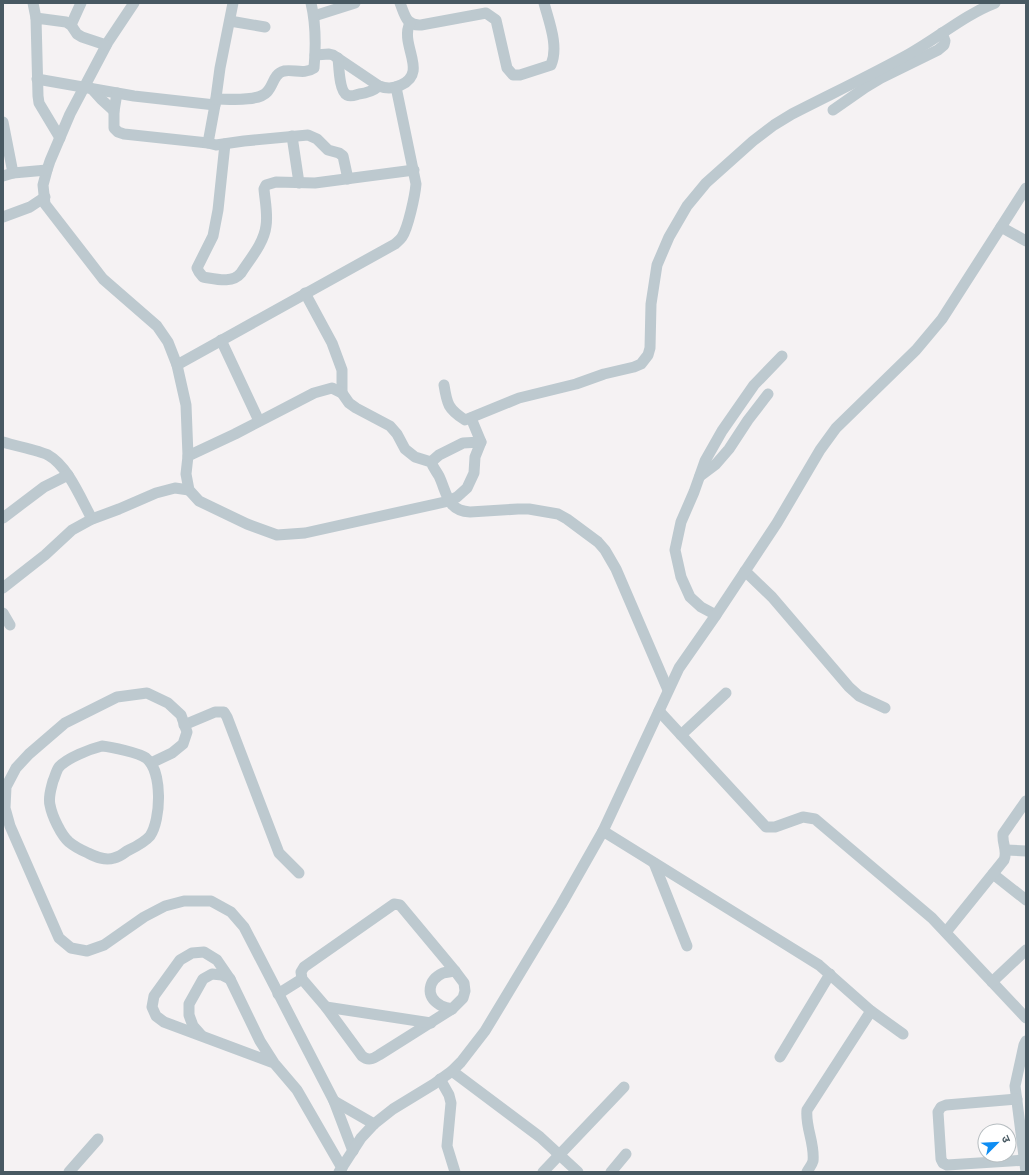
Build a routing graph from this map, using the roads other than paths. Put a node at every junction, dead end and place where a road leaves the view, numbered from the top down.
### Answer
1 (33, 3) edge
2 (81, 3) edge
3 (134, 3) edge
4 (233, 3) edge
5 (312, 3) edge
6 (355, 3) edge
7 (400, 3) edge
8 (544, 3) edge
9 (995, 3) edge
10 (314, 16) junction
11 (36, 18) junction
12 (230, 21) junction
13 (410, 23) junction
14 (71, 25) junction
15 (265, 27) dead end
16 (942, 34) junction
17 (106, 45) junction
18 (315, 55) junction
19 (338, 58) junction
20 (37, 79) junction
21 (379, 86) junction
22 (396, 88) junction
23 (88, 89) junction
24 (117, 93) junction
25 (215, 102) junction
26 (833, 110) dead end
27 (114, 111) junction
28 (3, 122) edge
29 (292, 136) junction
30 (60, 138) junction
31 (208, 143) junction
32 (225, 144) junction
33 (48, 170) junction
34 (414, 170) junction
35 (8, 175) edge
36 (348, 179) junction
37 (299, 183) junction
38 (1026, 188) edge
39 (45, 198) junction
40 (3, 217) edge
41 (1001, 227) junction
42 (1026, 241) edge
43 (305, 293) junction
44 (222, 340) junction
45 (782, 356) dead end
46 (177, 364) junction
47 (444, 385) dead end
48 (342, 393) junction
49 (768, 394) dead end
50 (471, 418) junction
51 (259, 421) junction
52 (3, 442) edge
53 (481, 442) junction
54 (188, 456) junction
55 (430, 462) junction
56 (68, 475) junction
57 (700, 476) junction
58 (190, 490) junction
59 (449, 501) junction
60 (3, 518) edge
61 (92, 519) junction
62 (745, 571) junction
63 (3, 587) edge
64 (3, 613) edge
65 (716, 615) junction
66 (10, 624) dead end
67 (668, 690) junction
68 (726, 693) dead end
69 (885, 708) dead end
70 (659, 711) junction
71 (184, 725) junction
72 (681, 735) junction
73 (151, 763) junction
74 (1026, 801) edge
75 (603, 831) junction
76 (1006, 850) junction
77 (1026, 851) edge
78 (654, 863) junction
79 (299, 873) dead end
80 (994, 874) junction
81 (1026, 900) edge
82 (946, 932) junction
83 (687, 946) dead end
84 (1026, 950) edge
85 (455, 971) junction
86 (830, 974) junction
87 (230, 979) junction
88 (302, 979) junction
89 (992, 982) junction
90 (278, 994) junction
91 (326, 1008) junction
92 (452, 1009) junction
93 (871, 1011) junction
94 (1026, 1018) edge
95 (431, 1023) junction
96 (903, 1034) dead end
97 (201, 1035) junction
98 (1026, 1041) edge
99 (780, 1057) dead end
100 (274, 1062) junction
101 (452, 1071) junction
102 (440, 1079) junction
103 (624, 1087) dead end
104 (1017, 1099) junction
105 (334, 1101) junction
106 (374, 1124) junction
107 (98, 1139) dead end
108 (353, 1151) junction
109 (626, 1154) dead end
110 (560, 1155) junction
111 (1025, 1160) edge
112 (340, 1170) edge
113 (69, 1172) edge
114 (455, 1172) edge
115 (543, 1172) edge
116 (578, 1172) edge
117 (611, 1172) edge
118 (807, 1172) edge
119 (1026, 1172) edge

1 - 11 street
2 - 14 street
3 - 17 street
4 - 12 street
5 - 10 street
6 - 10 street
7 - 13 street
8 - 13 street
9 - 16 street
10 - 18 street
11 - 14 street
11 - 20 street
12 - 15 street
12 - 25 street
13 - 22 street
14 - 17 street
16 - 26 street
16 - 50 street
17 - 23 street
18 - 19 street
18 - 25 street
19 - 21 street
19 - 21 street
20 - 23 street
20 - 30 street
21 - 22 street
22 - 34 street
23 - 24 street
23 - 27 street
23 - 30 street
24 - 25 street
24 - 27 street
25 - 31 street
27 - 31 street
28 - 35 street
29 - 32 street
29 - 36 street
29 - 37 street
30 - 33 street
31 - 32 street
32 - 37 street
33 - 35 street
33 - 39 street
34 - 36 street
34 - 43 street
36 - 37 street
38 - 41 street
39 - 40 street
39 - 46 street
41 - 42 street
41 - 62 street
43 - 44 street
43 - 48 street
44 - 46 street
44 - 51 street
45 - 57 street
46 - 54 street
47 - 50 street
48 - 51 street
48 - 55 street
49 - 57 street
50 - 53 street
51 - 54 street
52 - 56 street
53 - 55 street
53 - 59 street
54 - 58 street
55 - 59 street
56 - 60 street
56 - 61 street
57 - 65 street
58 - 59 street
58 - 61 street
59 - 67 street
61 - 63 street
62 - 65 street
62 - 69 street
64 - 66 street
65 - 67 street
67 - 70 street
68 - 72 street
70 - 72 street
70 - 75 street
71 - 73 street
71 - 79 street
71 - 90 street
72 - 82 street
73 - 73 street
74 - 76 street
75 - 78 street
75 - 101 street
76 - 77 street
76 - 80 street
78 - 83 street
78 - 86 street
80 - 81 street
80 - 82 street
82 - 89 street
84 - 89 street
85 - 88 street
85 - 92 street
85 - 92 street
86 - 93 street
86 - 99 street
87 - 97 street
87 - 97 street
87 - 100 street
88 - 90 street
88 - 91 street
89 - 94 street
90 - 105 street
91 - 95 street
91 - 95 street
92 - 95 street
93 - 96 street
93 - 118 street
97 - 100 street
98 - 104 street
100 - 112 street
101 - 102 street
101 - 110 street
102 - 106 street
102 - 114 street
103 - 110 street
104 - 111 street
104 - 111 street
105 - 106 street
105 - 108 street
106 - 108 street
107 - 113 street
108 - 112 street
109 - 117 street
110 - 115 street
110 - 116 street
111 - 119 street

